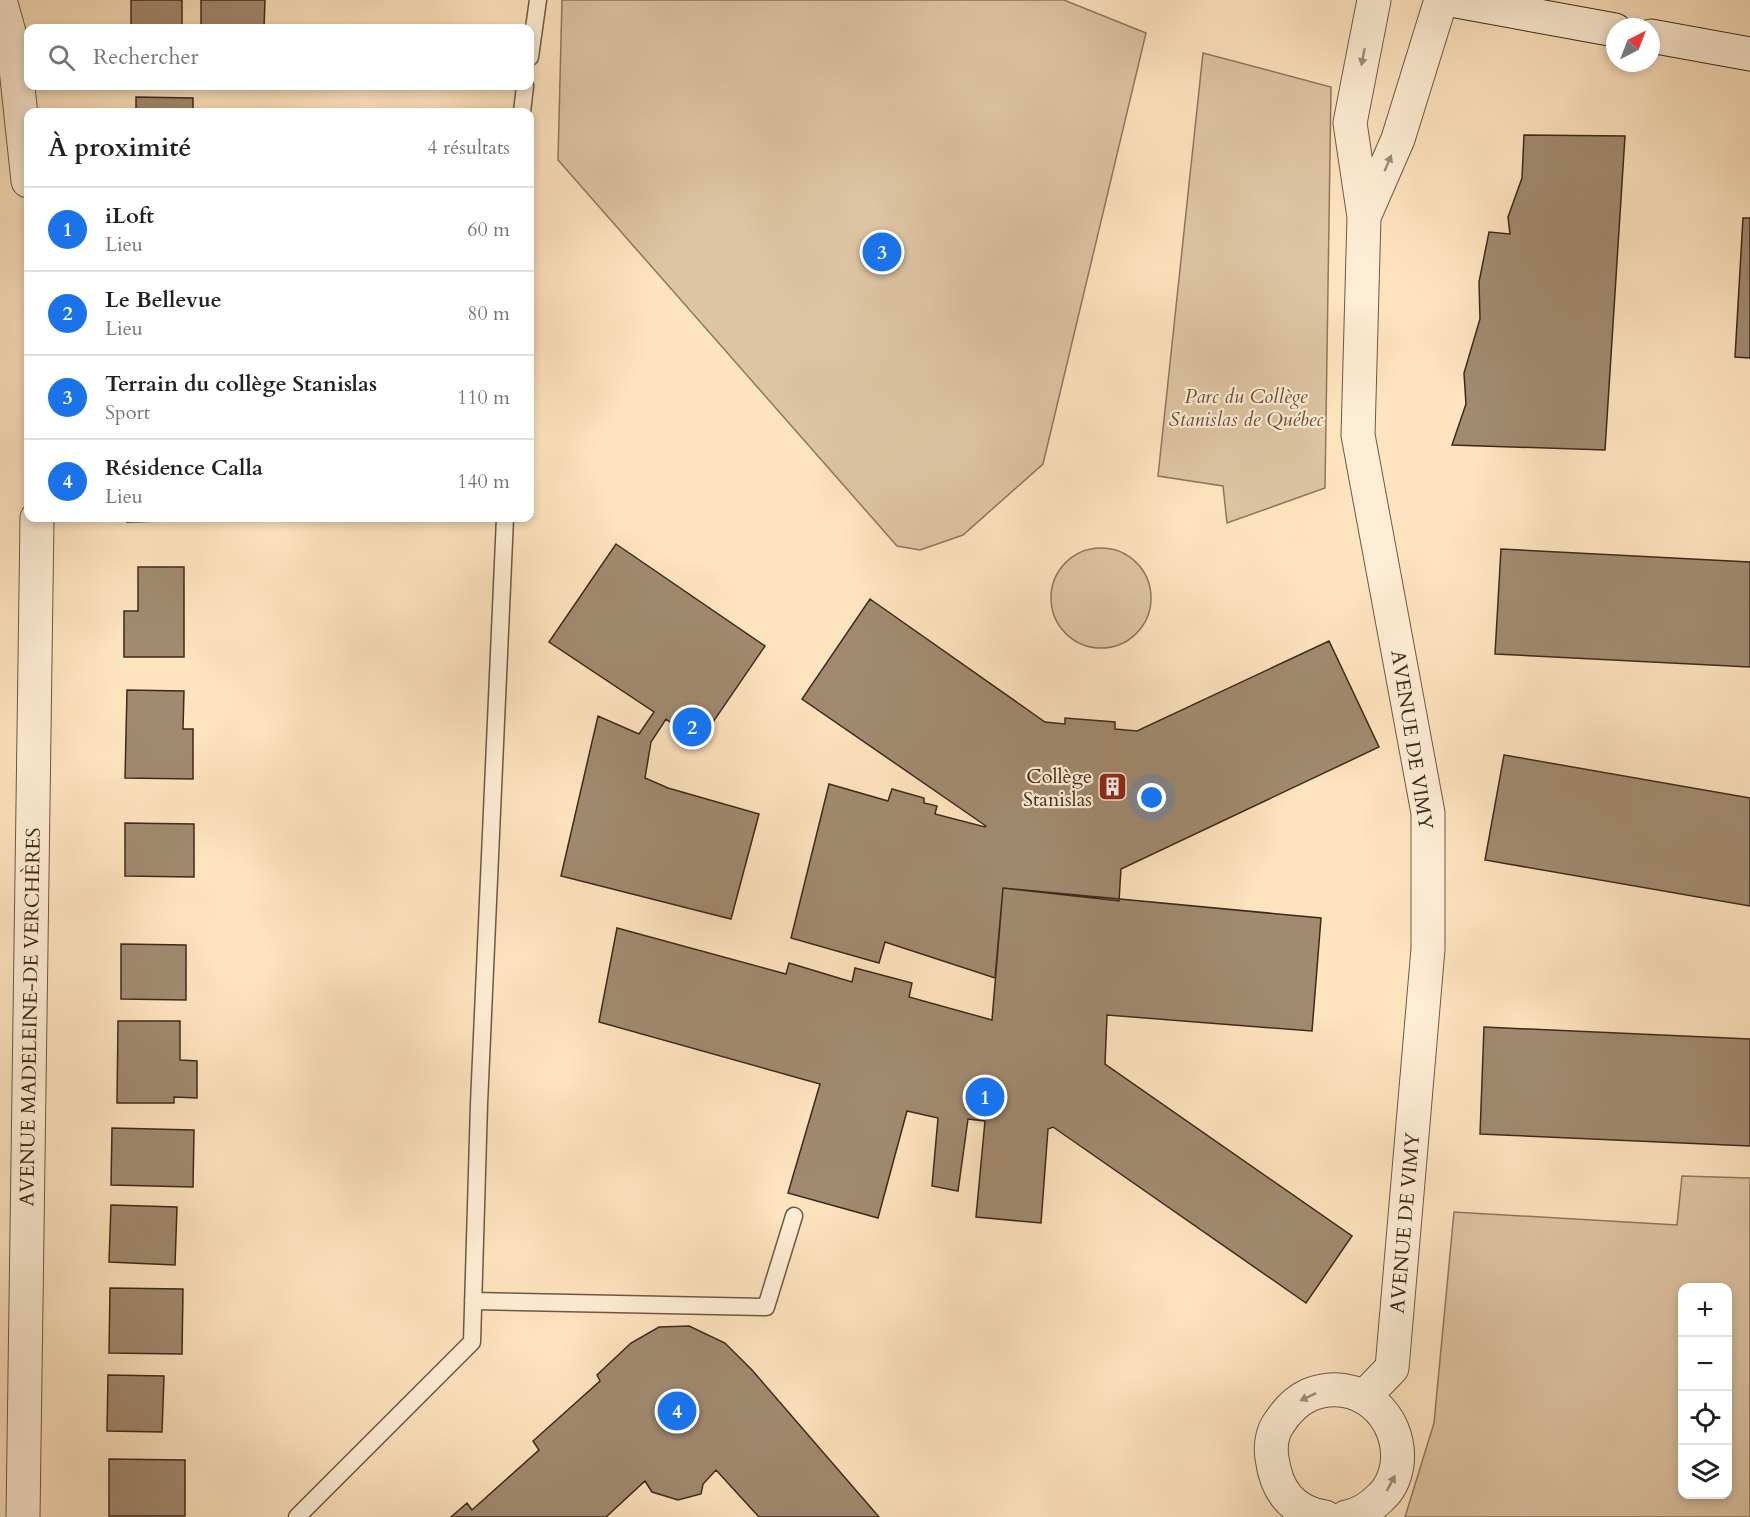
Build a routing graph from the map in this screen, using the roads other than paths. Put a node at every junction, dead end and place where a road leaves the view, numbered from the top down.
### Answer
1 (0, 0) edge
2 (538, 0) edge
3 (1374, 0) edge
4 (1441, 0) edge
5 (1451, 0) edge
6 (534, 28) edge
7 (1606, 28) edge
8 (1660, 38) edge
9 (1750, 54) edge
10 (525, 90) edge
11 (522, 108) edge
12 (24, 144) edge
13 (1364, 217) junction
14 (36, 522) edge
15 (505, 522) edge
16 (794, 1216) dead end
17 (13, 1251) edge
18 (473, 1301) junction
19 (1364, 1397) junction
20 (23, 1517) edge
21 (297, 1517) edge
22 (1325, 1517) edge
23 (1346, 1517) edge

1 - 12 street
2 - 6 lane
3 -> 13 street, AVENUE DE VIMY
13 -> 4 street, AVENUE DE VIMY
5 - 7 street
8 - 9 street
10 - 11 lane
13 - 19 street, AVENUE DE VIMY
14 - 17 street, AVENUE MADELEINE-DE VERCHÈRES
15 - 18 lane
16 - 18 lane
17 - 20 street, AVENUE MADELEINE-DE VERCHÈRES
18 - 21 lane
19 -> 22 street
23 -> 19 street

